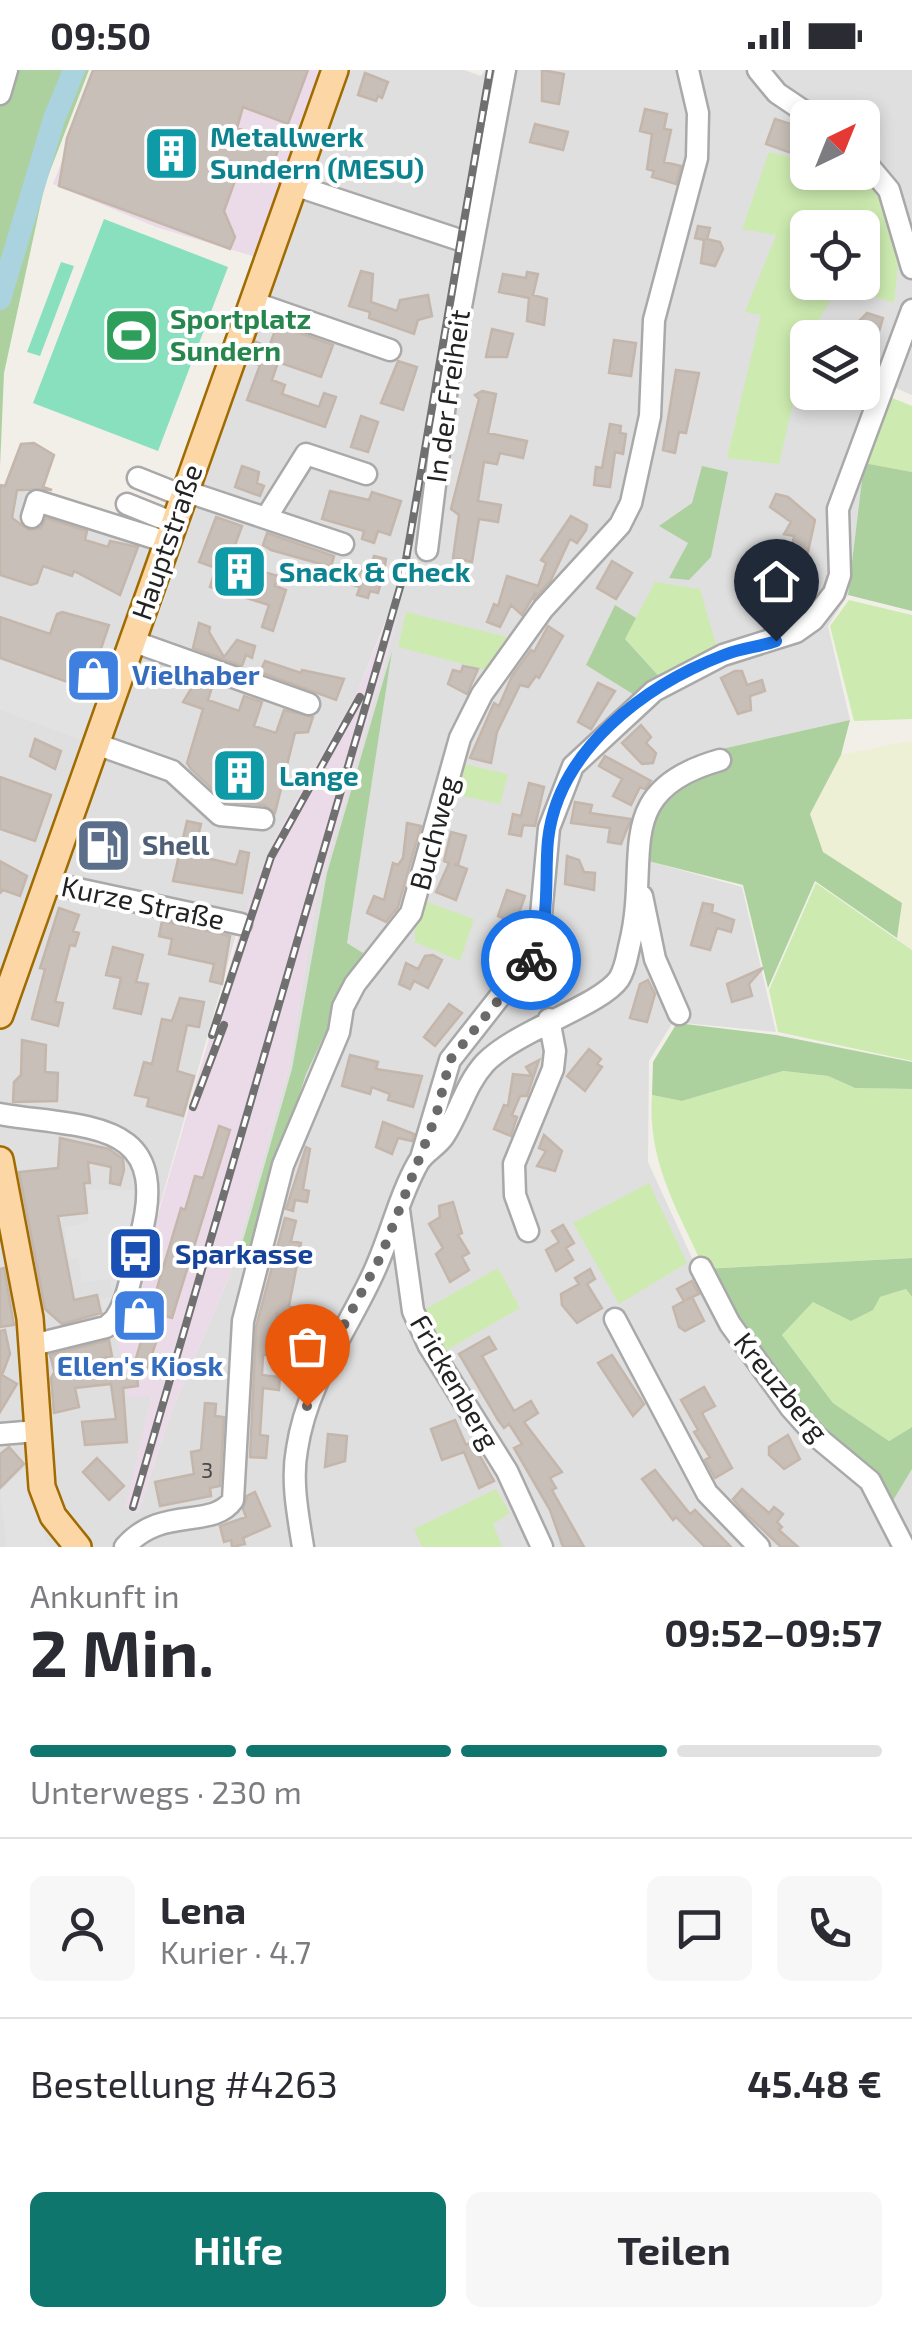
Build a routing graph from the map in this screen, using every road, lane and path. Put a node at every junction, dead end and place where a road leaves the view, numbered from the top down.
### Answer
1 (6, 70) edge
2 (335, 70) edge
3 (505, 70) edge
4 (688, 70) edge
5 (758, 70) edge
6 (0, 94) edge
7 (790, 102) edge
8 (880, 180) edge
9 (294, 185) junction
10 (472, 244) junction
11 (912, 268) edge
12 (252, 302) junction
13 (912, 310) edge
14 (390, 350) dead end
15 (366, 474) dead end
16 (138, 478) dead end
17 (184, 493) junction
18 (127, 504) dead end
19 (32, 517) dead end
20 (266, 518) junction
21 (170, 532) junction
22 (343, 544) dead end
23 (428, 550) dead end
24 (132, 640) junction
25 (310, 704) dead end
26 (96, 744) junction
27 (720, 760) dead end
28 (263, 819) dead end
29 (45, 882) junction
30 (638, 890) junction
31 (241, 924) dead end
32 (679, 1014) dead end
33 (0, 1015) edge
34 (549, 1019) junction
35 (0, 1114) edge
36 (421, 1158) junction
37 (0, 1160) edge
38 (398, 1210) junction
39 (528, 1231) dead end
40 (701, 1268) dead end
41 (615, 1319) dead end
42 (33, 1345) junction
43 (37, 1431) junction
44 (0, 1434) edge
45 (78, 1547) edge
46 (126, 1547) edge
47 (303, 1547) edge
48 (542, 1547) edge
49 (759, 1547) edge
50 (904, 1547) edge

1 - 6 street
2 - 9 main road, Hauptstraße
3 - 10 street, In der Freiheit
4 - 46 street, Buchweg
5 - 7 street
8 - 11 street
9 - 10 street
9 - 12 main road, Hauptstraße
10 - 23 street, In der Freiheit
12 - 14 street
12 - 17 main road, Hauptstraße
13 - 36 street
15 - 20 street
16 - 17 street
17 - 20 street
17 - 21 main road, Hauptstraße
18 - 21 street
19 - 21 street
20 - 22 street
21 - 24 main road, Hauptstraße
24 - 25 street
24 - 26 main road, Hauptstraße
26 - 28 street
26 - 29 main road, Hauptstraße
27 - 30 street
29 - 31 street, Kurze Straße
29 - 33 main road, Hauptstraße
30 - 32 street
30 - 34 street
34 - 36 street
34 - 39 street
35 - 42 street
36 - 38 street
37 - 42 main road
38 - 47 street
38 - 48 street, Frickenberg
40 - 50 street, Kreuzberg
41 - 49 street
42 - 43 main road
43 - 44 street
43 - 45 main road

